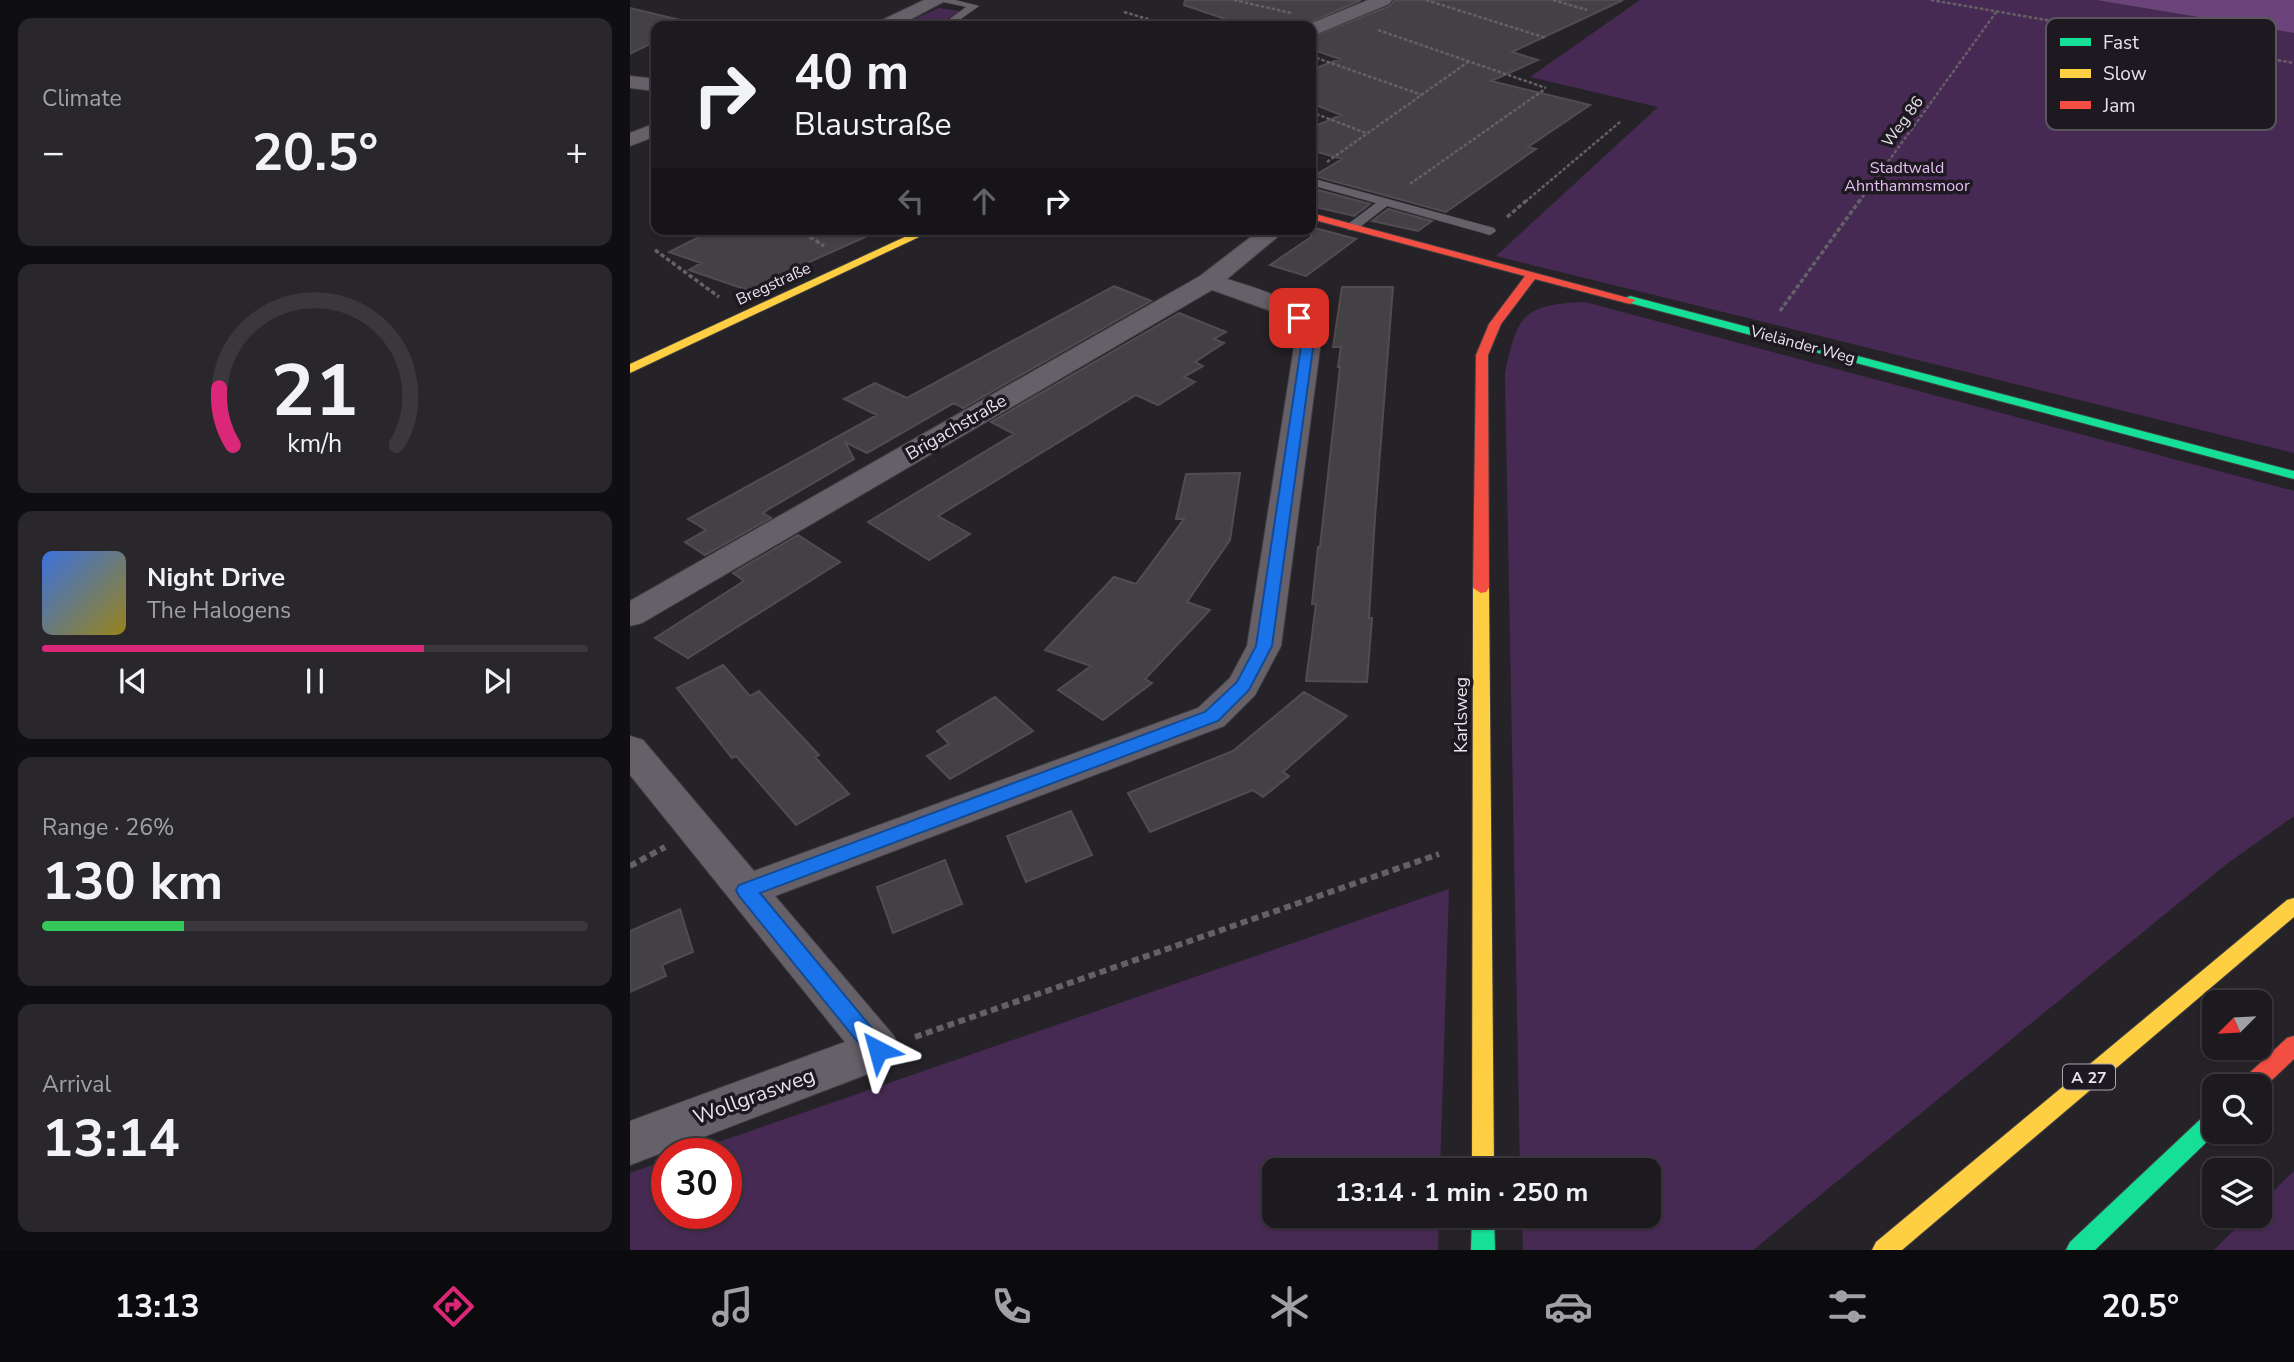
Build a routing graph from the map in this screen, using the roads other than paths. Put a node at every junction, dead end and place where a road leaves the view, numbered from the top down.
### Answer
1 (939, 0) edge
2 (1383, 0) edge
3 (895, 21) edge
4 (952, 21) edge
5 (1316, 28) edge
6 (630, 82) edge
7 (651, 84) edge
8 (651, 131) edge
9 (630, 140) edge
10 (1316, 182) edge
11 (1386, 201) junction
12 (1316, 217) edge
13 (1352, 227) junction
14 (1490, 231) road end
15 (918, 235) edge
16 (1268, 235) edge
17 (1532, 275) junction
18 (1209, 281) junction
19 (630, 369) edge
20 (2294, 475) edge
21 (630, 615) edge
22 (630, 749) edge
23 (746, 890) junction
24 (2294, 906) edge
25 (2294, 1045) edge
26 (2264, 1074) edge
27 (2202, 1132) edge
28 (630, 1143) edge
29 (1483, 1158) edge
30 (1483, 1228) edge
31 (1483, 1250) edge
32 (1885, 1250) edge
33 (2078, 1250) edge

1 - 3 street
1 - 4 lane
2 - 5 street
6 - 7 street
8 - 9 street
10 - 11 lane
11 - 13 lane
11 - 14 lane
12 - 13 main road, Vieländer Weg
13 - 17 main road, Vieländer Weg
15 - 19 main road, Bregstraße
16 - 18 street, Brigachstraße
17 - 20 main road, Vieländer Weg
17 - 29 main road, Karlsweg
18 - 21 street, Brigachstraße
18 - 23 street
22 - 23 street
23 - 28 street, Wollgrasweg
24 - 32 main road, A 27
25 - 26 main road
27 - 33 main road
30 - 31 main road

